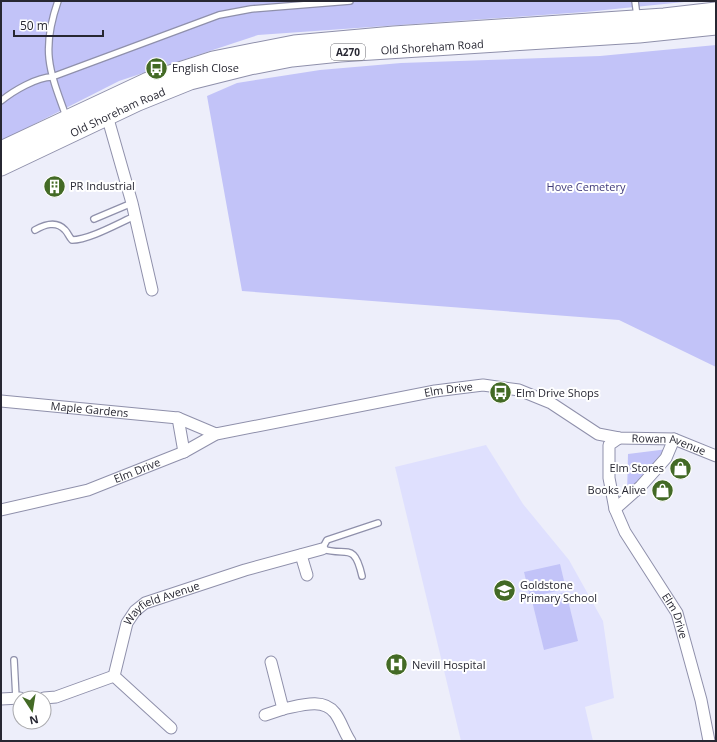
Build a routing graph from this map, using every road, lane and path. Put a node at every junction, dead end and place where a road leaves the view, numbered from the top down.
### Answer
1 (58, 1) edge
2 (350, 1) edge
3 (634, 1) edge
4 (716, 11) edge
5 (716, 26) edge
6 (638, 27) junction
7 (52, 77) junction
8 (1, 101) edge
9 (104, 109) junction
10 (70, 125) junction
11 (1, 150) edge
12 (1, 167) edge
13 (132, 203) junction
14 (135, 216) junction
15 (94, 219) dead end
16 (35, 230) dead end
17 (152, 290) dead end
18 (1, 401) edge
19 (178, 418) junction
20 (216, 434) junction
21 (619, 438) junction
22 (674, 439) junction
23 (184, 452) junction
24 (716, 456) edge
25 (615, 509) junction
26 (1, 510) edge
27 (378, 523) dead end
28 (322, 549) junction
29 (301, 555) junction
30 (307, 575) dead end
31 (362, 576) dead end
32 (14, 660) dead end
33 (272, 662) dead end
34 (114, 676) junction
35 (17, 690) edge
36 (52, 697) edge
37 (12, 698) edge
38 (1, 699) edge
39 (283, 709) junction
40 (265, 715) dead end
41 (171, 728) dead end
42 (350, 741) edge
43 (709, 741) edge

1 - 7 lane
2 - 7 lane
3 - 6 lane
4 - 6 main road, Old Shoreham Road / A270
5 - 6 main road, Old Shoreham Road / A270
6 - 9 main road, Old Shoreham Road / A270
7 - 8 lane
7 - 10 lane
9 - 10 main road, Old Shoreham Road / A270
9 - 13 street
10 - 11 main road, Old Shoreham Road / A270
10 - 12 main road, Old Shoreham Road / A270
13 - 14 street
13 - 15 lane
14 - 16 lane
14 - 17 street
18 - 19 street, Maple Gardens
19 - 20 street, Maple Gardens
19 - 23 street
20 - 21 street, Elm Drive
20 - 23 street, Elm Drive
21 - 22 street, Rowan Avenue
21 - 25 street, Elm Drive
22 - 24 street, Rowan Avenue
22 - 25 street
23 - 26 street, Elm Drive
25 - 43 street, Elm Drive
27 - 28 lane
28 - 29 street, Wayfield Avenue
28 - 31 lane
29 - 30 street
29 - 34 street, Wayfield Avenue
32 - 35 lane
33 - 39 street
34 - 36 street
34 - 41 street
37 - 38 street
39 - 40 street
39 - 42 street

